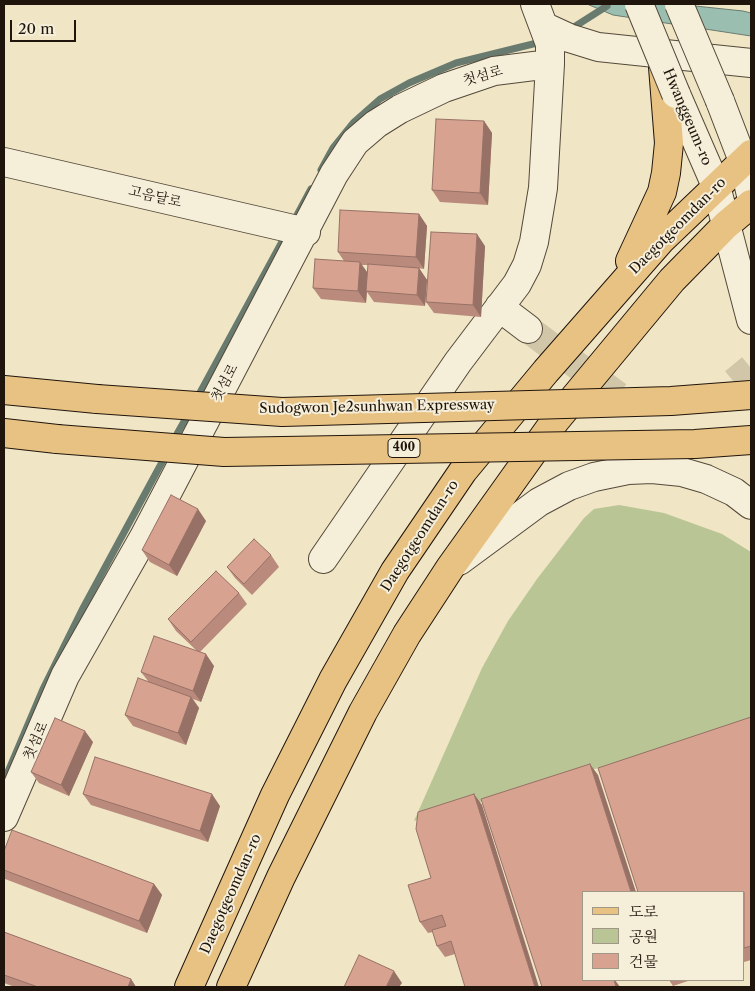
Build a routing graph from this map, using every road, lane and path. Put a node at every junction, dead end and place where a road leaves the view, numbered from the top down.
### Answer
1 (638, 4) edge
2 (679, 4) edge
3 (540, 15) edge
4 (751, 63) edge
5 (550, 64) junction
6 (672, 102) junction
7 (747, 158) edge
8 (4, 162) edge
9 (716, 186) junction
10 (751, 195) edge
11 (751, 204) edge
12 (726, 224) junction
13 (306, 232) junction
14 (617, 289) junction
15 (499, 307) junction
16 (751, 320) edge
17 (528, 329) tunnel mouth
18 (743, 388) edge
19 (4, 390) edge
20 (628, 403) tunnel mouth
21 (4, 433) edge
22 (751, 440) edge
23 (751, 504) edge
24 (323, 559) dead end
25 (450, 568) junction
26 (4, 818) edge
27 (188, 987) edge
28 (231, 987) edge

1 - 6 street, Hwanggeum-ro, bridge
2 - 7 street, bridge
3 - 4 street
3 - 5 street
5 - 13 street, 첫섬로
5 - 15 street
6 - 9 street, Hwanggeum-ro
6 - 14 main road
7 - 9 main road, Daegotgeomdan-ro
7 - 10 street
8 - 13 street, 고음달로
9 - 12 street, Hwanggeum-ro
9 - 14 main road, Daegotgeomdan-ro
11 - 12 main road
12 - 16 street, Hwanggeum-ro
12 - 25 main road
13 - 26 street, 첫섬로
14 - 27 main road, Daegotgeomdan-ro
15 - 17 street
15 - 24 street
18 - 19 main road, Sudogwon Je2sunhwan Expressway, bridge
18 - 20 street
21 - 22 main road, 400, bridge
23 - 25 street
25 - 28 main road

